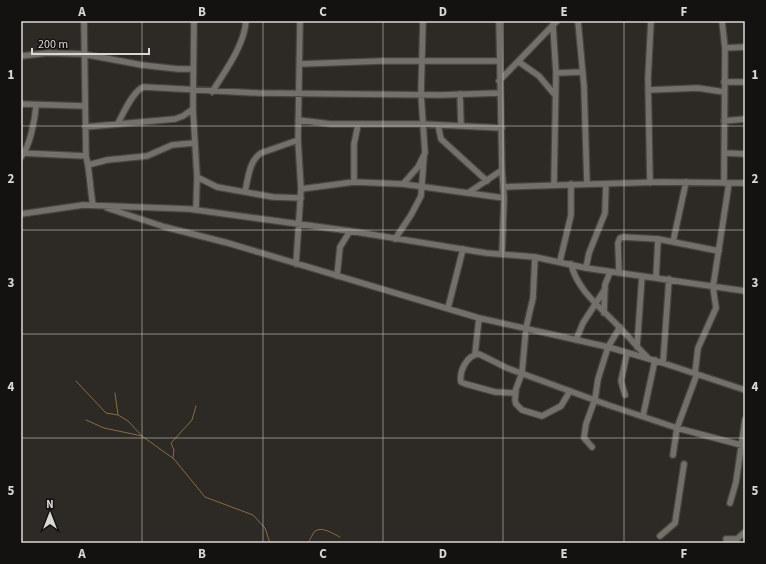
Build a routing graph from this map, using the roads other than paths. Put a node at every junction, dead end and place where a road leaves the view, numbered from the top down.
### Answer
1 (84, 21) edge
2 (194, 21) edge
3 (246, 21) edge
4 (300, 21) edge
5 (423, 21) edge
6 (499, 21) edge
7 (578, 21) edge
8 (651, 21) edge
9 (722, 21) edge
10 (555, 23) edge
11 (745, 47) edge
12 (725, 48) junction
13 (84, 54) junction
14 (21, 56) edge
15 (500, 61) junction
16 (422, 62) junction
17 (519, 62) junction
18 (300, 64) junction
19 (193, 69) junction
20 (582, 72) junction
21 (556, 73) junction
22 (499, 81) junction
23 (724, 82) junction
24 (745, 82) edge
25 (194, 90) junction
26 (648, 90) junction
27 (212, 92) junction
28 (724, 92) junction
29 (299, 93) junction
30 (500, 93) junction
31 (421, 94) junction
32 (460, 94) junction
33 (555, 95) junction
34 (21, 104) edge
35 (36, 106) junction
36 (85, 106) junction
37 (193, 109) junction
38 (298, 120) junction
39 (745, 120) edge
40 (724, 121) junction
41 (118, 124) junction
42 (422, 124) junction
43 (358, 125) junction
44 (438, 125) junction
45 (461, 126) junction
46 (85, 127) junction
47 (502, 128) junction
48 (298, 140) junction
49 (194, 143) junction
50 (425, 153) junction
51 (725, 153) junction
52 (22, 154) edge
53 (745, 154) edge
54 (86, 156) junction
55 (88, 164) junction
56 (502, 170) junction
57 (197, 177) junction
58 (487, 181) junction
59 (354, 182) junction
60 (686, 182) junction
61 (650, 183) junction
62 (727, 183) junction
63 (745, 183) edge
64 (403, 184) junction
65 (571, 184) junction
66 (587, 184) junction
67 (606, 184) junction
68 (554, 185) junction
69 (422, 186) junction
70 (503, 187) junction
71 (301, 189) junction
72 (245, 192) junction
73 (468, 193) junction
74 (90, 195) junction
75 (300, 198) junction
76 (504, 198) junction
77 (83, 205) junction
78 (93, 205) junction
79 (101, 206) junction
80 (21, 208) edge
81 (196, 210) junction
82 (30, 212) junction
83 (21, 214) edge
84 (298, 224) junction
85 (350, 231) junction
86 (395, 239) junction
87 (658, 239) junction
88 (673, 242) junction
89 (463, 249) junction
90 (719, 251) junction
91 (502, 254) junction
92 (535, 257) junction
93 (560, 261) junction
94 (296, 264) junction
95 (571, 264) junction
96 (586, 268) junction
97 (610, 272) junction
98 (619, 273) junction
99 (337, 276) junction
100 (642, 276) junction
101 (656, 278) junction
102 (669, 279) junction
103 (713, 287) junction
104 (605, 289) junction
105 (745, 291) edge
106 (595, 304) junction
107 (448, 308) junction
108 (604, 313) junction
109 (479, 318) junction
110 (620, 327) junction
111 (526, 328) junction
112 (576, 340) junction
113 (608, 347) junction
114 (637, 347) junction
115 (627, 353) junction
116 (475, 354) junction
117 (652, 360) junction
118 (663, 363) junction
119 (522, 373) junction
120 (696, 373) junction
121 (745, 390) edge
122 (570, 391) junction
123 (515, 393) junction
124 (625, 395) dead end
125 (595, 399) junction
126 (643, 416) junction
127 (745, 420) edge
128 (677, 428) junction
129 (743, 446) edge
130 (592, 447) dead end
131 (673, 455) dead end
132 (684, 464) dead end
133 (730, 503) dead end
134 (745, 532) edge
135 (660, 536) dead end
136 (726, 539) dead end

1 - 13 street
2 - 19 street
3 - 27 street
4 - 18 street
5 - 16 street
6 - 15 street
7 - 20 street
8 - 26 street
9 - 12 street
10 - 17 street
10 - 21 street
11 - 12 street
12 - 23 street
13 - 14 street
13 - 19 street
13 - 36 street
15 - 16 street
15 - 22 street
16 - 18 street
16 - 31 street
17 - 22 street
17 - 33 street
18 - 29 street
19 - 25 street
20 - 21 street
20 - 66 street
21 - 33 street
22 - 30 street
23 - 24 street
23 - 28 street
25 - 27 street
25 - 37 street
25 - 41 street
26 - 28 street
26 - 61 street
27 - 29 street
28 - 40 street
29 - 31 street
29 - 38 street
30 - 32 street
30 - 47 street
31 - 32 street
31 - 42 street
32 - 45 street
33 - 68 street
34 - 35 street
35 - 36 street
35 - 52 street
36 - 46 street
37 - 41 street
37 - 49 street
38 - 43 street
38 - 48 street
39 - 40 street
40 - 51 street
41 - 46 street
42 - 43 street
42 - 44 street
42 - 50 street
43 - 59 street
44 - 45 street
44 - 58 street
45 - 47 street
46 - 54 street
47 - 56 street
48 - 71 street
48 - 72 street
49 - 55 street
49 - 57 street
50 - 64 street
50 - 69 street
51 - 53 street
51 - 62 street
52 - 54 street
54 - 55 street
55 - 74 street
56 - 58 street
56 - 70 street
57 - 72 street
57 - 81 street
58 - 73 street
59 - 64 street
59 - 71 street
60 - 61 street
60 - 62 street
60 - 88 street
61 - 67 street
62 - 63 street
62 - 90 street
64 - 69 street
65 - 66 street
65 - 68 street
65 - 93 street
66 - 67 street
67 - 96 street
68 - 70 street
69 - 73 street
69 - 86 street
70 - 76 street
71 - 75 street
72 - 75 street
73 - 76 street
74 - 77 street
74 - 78 street
75 - 84 street
76 - 91 street
77 - 78 street
77 - 82 street
78 - 79 street
79 - 81 street
79 - 94 street
80 - 82 street
81 - 84 street
82 - 83 street
84 - 85 street
84 - 94 street
85 - 86 street
85 - 99 street
86 - 89 street
87 - 88 street
87 - 98 street
87 - 101 street
88 - 90 street
89 - 91 street
89 - 107 street
90 - 103 street
91 - 92 street
92 - 93 street
92 - 111 street
93 - 95 street
94 - 99 street
95 - 96 street
95 - 106 street
96 - 97 street
97 - 98 street
97 - 104 street
98 - 100 street
99 - 107 street
100 - 101 street
100 - 114 street
101 - 102 street
102 - 103 street
102 - 118 street
103 - 105 street
103 - 120 street
104 - 106 street
104 - 108 street
106 - 108 street
106 - 112 street
107 - 109 street
108 - 110 street
109 - 111 street
109 - 116 street
110 - 113 street
110 - 114 street
111 - 112 street
111 - 119 street
112 - 113 street
113 - 115 street
113 - 125 street
114 - 117 street
115 - 117 street
115 - 124 street
116 - 119 street
116 - 123 street
117 - 118 street
117 - 126 street
118 - 120 street
119 - 122 street
119 - 123 street
120 - 121 street
120 - 128 street
122 - 123 street
122 - 125 street
125 - 126 street
125 - 130 street
126 - 128 street
127 - 129 street
128 - 129 street
128 - 131 street
129 - 133 street
132 - 135 street
134 - 136 street

